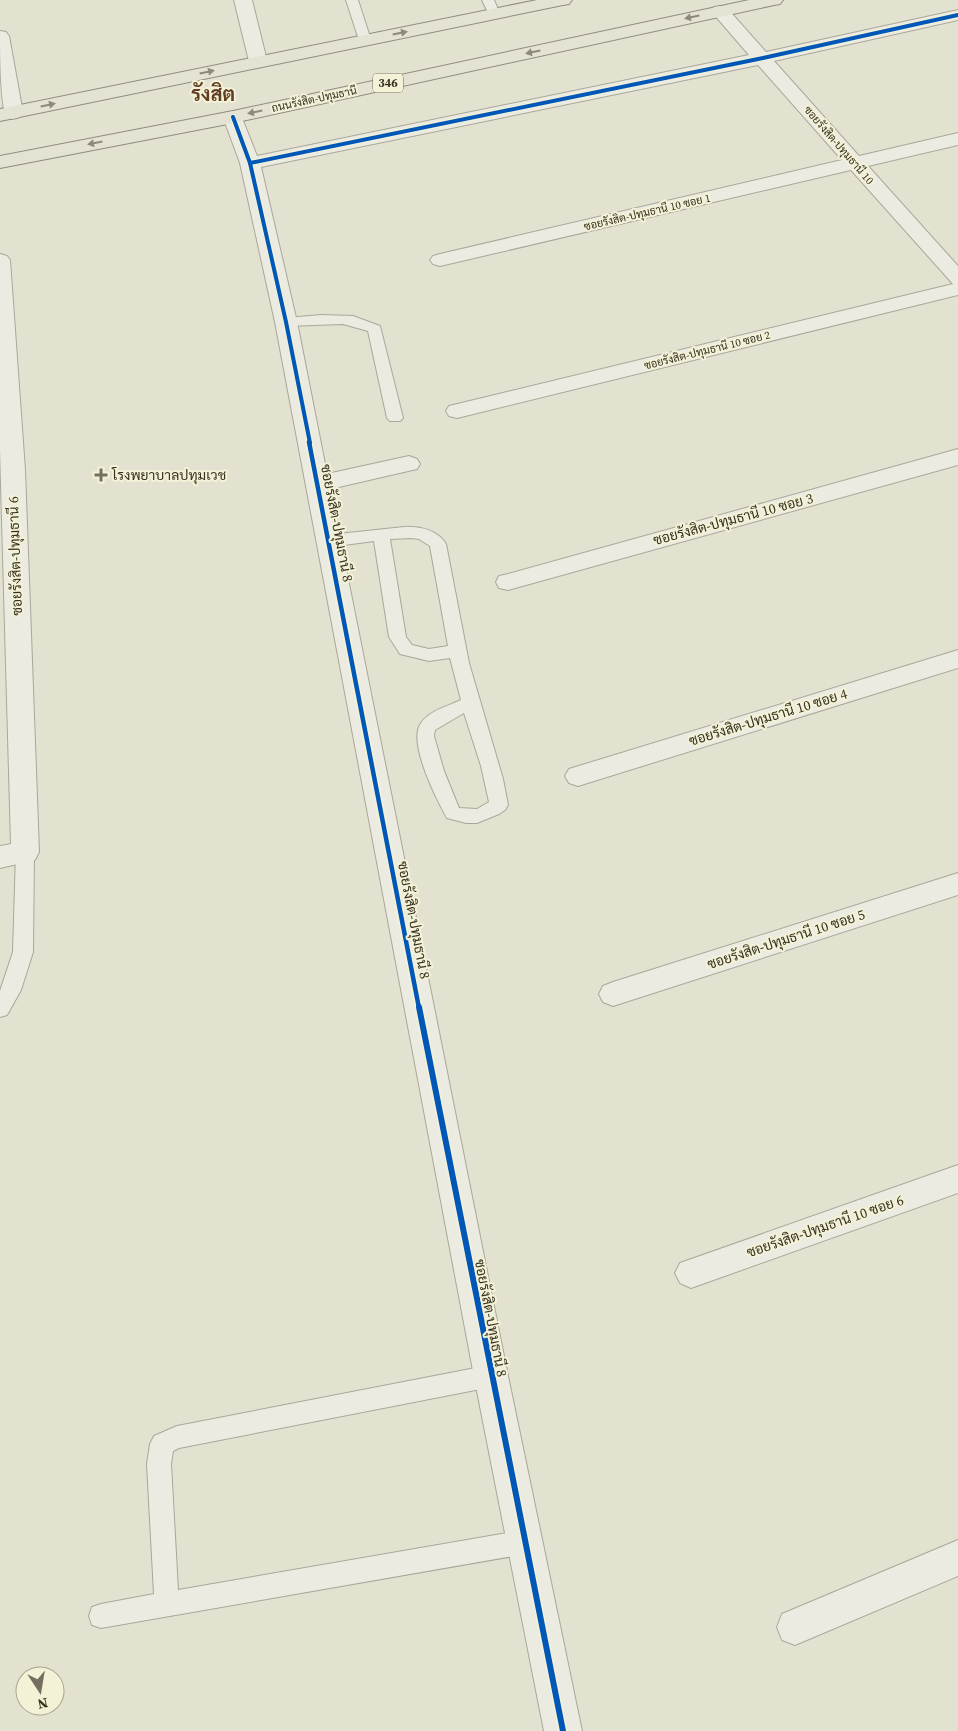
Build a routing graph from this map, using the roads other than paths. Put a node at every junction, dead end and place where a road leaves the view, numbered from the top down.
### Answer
1 (244, 0) edge
2 (352, 0) edge
3 (562, 0) edge
4 (774, 0) edge
5 (491, 7) edge
6 (720, 11) junction
7 (958, 15) edge
8 (0, 36) edge
9 (365, 40) junction
10 (763, 58) junction
11 (258, 61) junction
12 (6, 114) edge
13 (233, 117) junction
14 (958, 139) edge
15 (0, 162) edge
16 (250, 163) junction
17 (855, 163) junction
18 (0, 260) edge
19 (440, 260) dead end
20 (958, 279) edge
21 (958, 289) edge
22 (286, 322) junction
23 (2, 364) edge
24 (4, 409) edge
25 (457, 411) dead end
26 (396, 418) dead end
27 (958, 457) edge
28 (408, 464) dead end
29 (6, 470) edge
30 (318, 484) junction
31 (381, 535) junction
32 (329, 541) junction
33 (508, 582) dead end
34 (457, 651) junction
35 (958, 659) edge
36 (470, 703) junction
37 (578, 776) dead end
38 (12, 854) edge
39 (958, 884) edge
40 (614, 994) dead end
41 (0, 1008) edge
42 (958, 1179) edge
43 (691, 1273) dead end
44 (491, 1376) junction
45 (525, 1542) junction
46 (958, 1558) edge
47 (167, 1605) junction
48 (101, 1616) dead end
49 (795, 1628) dead end
50 (563, 1731) edge

1 - 11 street
2 - 9 lane
3 - 5 main road
4 - 6 main road, ถนนรังสิต-ปทุมธานี / 346
9 -> 5 main road
6 - 10 street, ซอยรังสิต-ปทุมธานี 10
6 -> 13 main road, ถนนรังสิต-ปทุมธานี / 346
7 - 10 street
8 - 12 street
9 - 11 main road
10 - 16 street
10 - 17 street, ซอยรังสิต-ปทุมธานี 10
12 -> 11 main road
13 -> 15 main road, ถนนรังสิต-ปทุมธานี / 346
13 - 16 street, ซอยรังสิต-ปทุมธานี 8
14 - 17 street, ซอยรังสิต-ปทุมธานี 10 ซอย 1
16 - 22 street, ซอยรังสิต-ปทุมธานี 8
17 - 19 street, ซอยรังสิต-ปทุมธานี 10 ซอย 1
17 - 20 street, ซอยรังสิต-ปทุมธานี 10
18 - 23 street, ซอยรังสิต-ปทุมธานี 6
21 - 25 street, ซอยรังสิต-ปทุมธานี 10 ซอย 2
22 - 26 lane
22 - 30 street, ซอยรังสิต-ปทุมธานี 8
23 - 24 street, ซอยรังสิต-ปทุมธานี 6
24 - 29 street, ซอยรังสิต-ปทุมธานี 6
27 - 33 street, ซอยรังสิต-ปทุมธานี 10 ซอย 3
28 - 30 street
29 - 38 street, ซอยรังสิต-ปทุมธานี 6
30 - 32 street, ซอยรังสิต-ปทุมธานี 8
31 - 32 lane
31 - 34 lane
31 - 34 lane
32 - 44 street, ซอยรังสิต-ปทุมธานี 8
34 - 36 lane
35 - 37 street, ซอยรังสิต-ปทุมธานี 10 ซอย 4
36 - 36 lane
38 - 41 lane
39 - 40 street, ซอยรังสิต-ปทุมธานี 10 ซอย 5
42 - 43 street, ซอยรังสิต-ปทุมธานี 10 ซอย 6
44 - 45 street, ซอยรังสิต-ปทุมธานี 8
44 - 47 lane
45 - 47 lane
45 - 50 street, ซอยรังสิต-ปทุมธานี 8
46 - 49 street
47 - 48 lane

